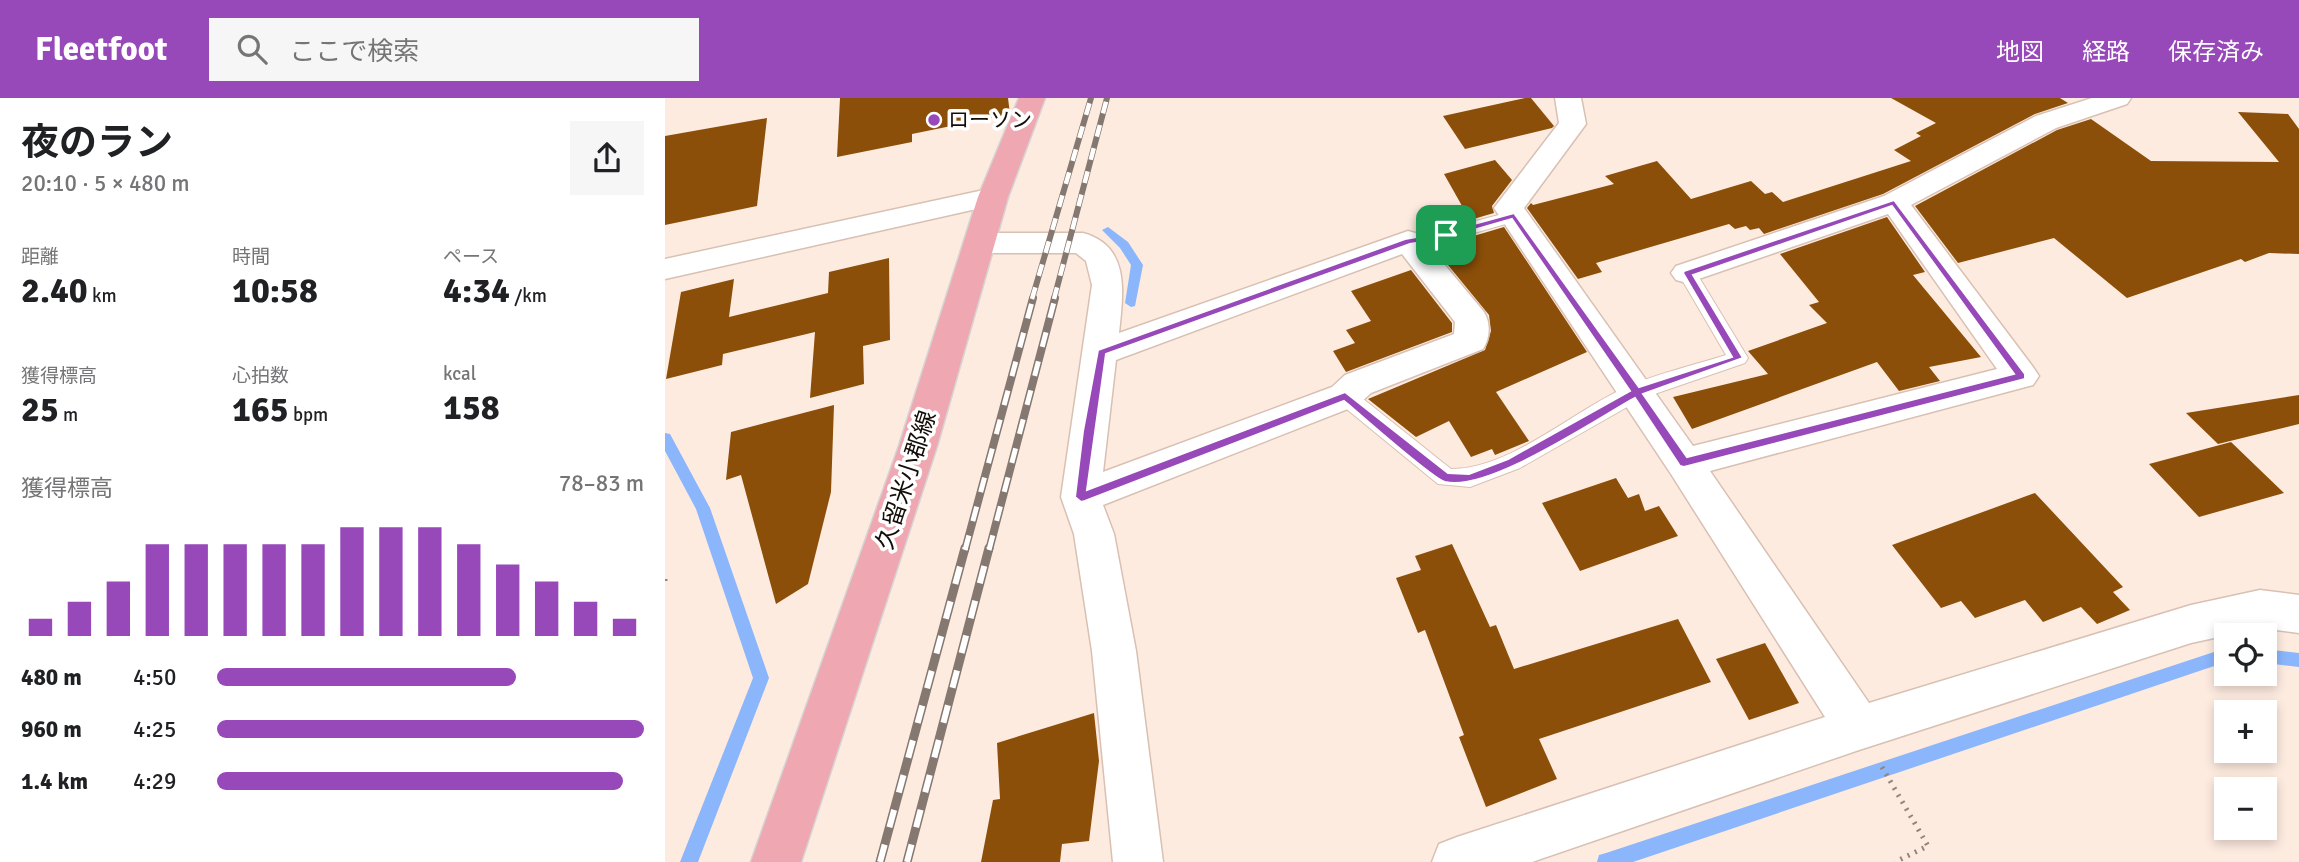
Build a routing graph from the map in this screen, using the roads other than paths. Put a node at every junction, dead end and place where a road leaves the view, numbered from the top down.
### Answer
1 (1032, 98) edge
2 (1569, 98) edge
3 (2117, 98) edge
4 (993, 197) junction
5 (1894, 202) junction
6 (1514, 216) junction
7 (1408, 241) junction
8 (979, 243) junction
9 (665, 269) edge
10 (1687, 273) joint
11 (1102, 352) junction
12 (1636, 392) junction
13 (1345, 396) junction
14 (1684, 463) junction
15 (1081, 497) junction
16 (2299, 614) edge
17 (1859, 728) junction
18 (776, 862) edge
19 (1138, 862) edge
20 (1457, 862) edge

1 - 4 main road, 久留米小郡線
2 - 6 street
3 - 5 street
4 - 8 main road, 久留米小郡線
4 - 9 street
5 - 10 street
5 - 14 street
6 - 7 lane
6 - 12 street
7 - 11 street
7 - 13 street
8 - 11 street
8 - 18 main road, 久留米小郡線
10 - 12 lane
11 - 15 street
12 - 13 lane
12 - 14 street
13 - 15 street
14 - 17 street
15 - 19 street
16 - 17 street
17 - 20 street

